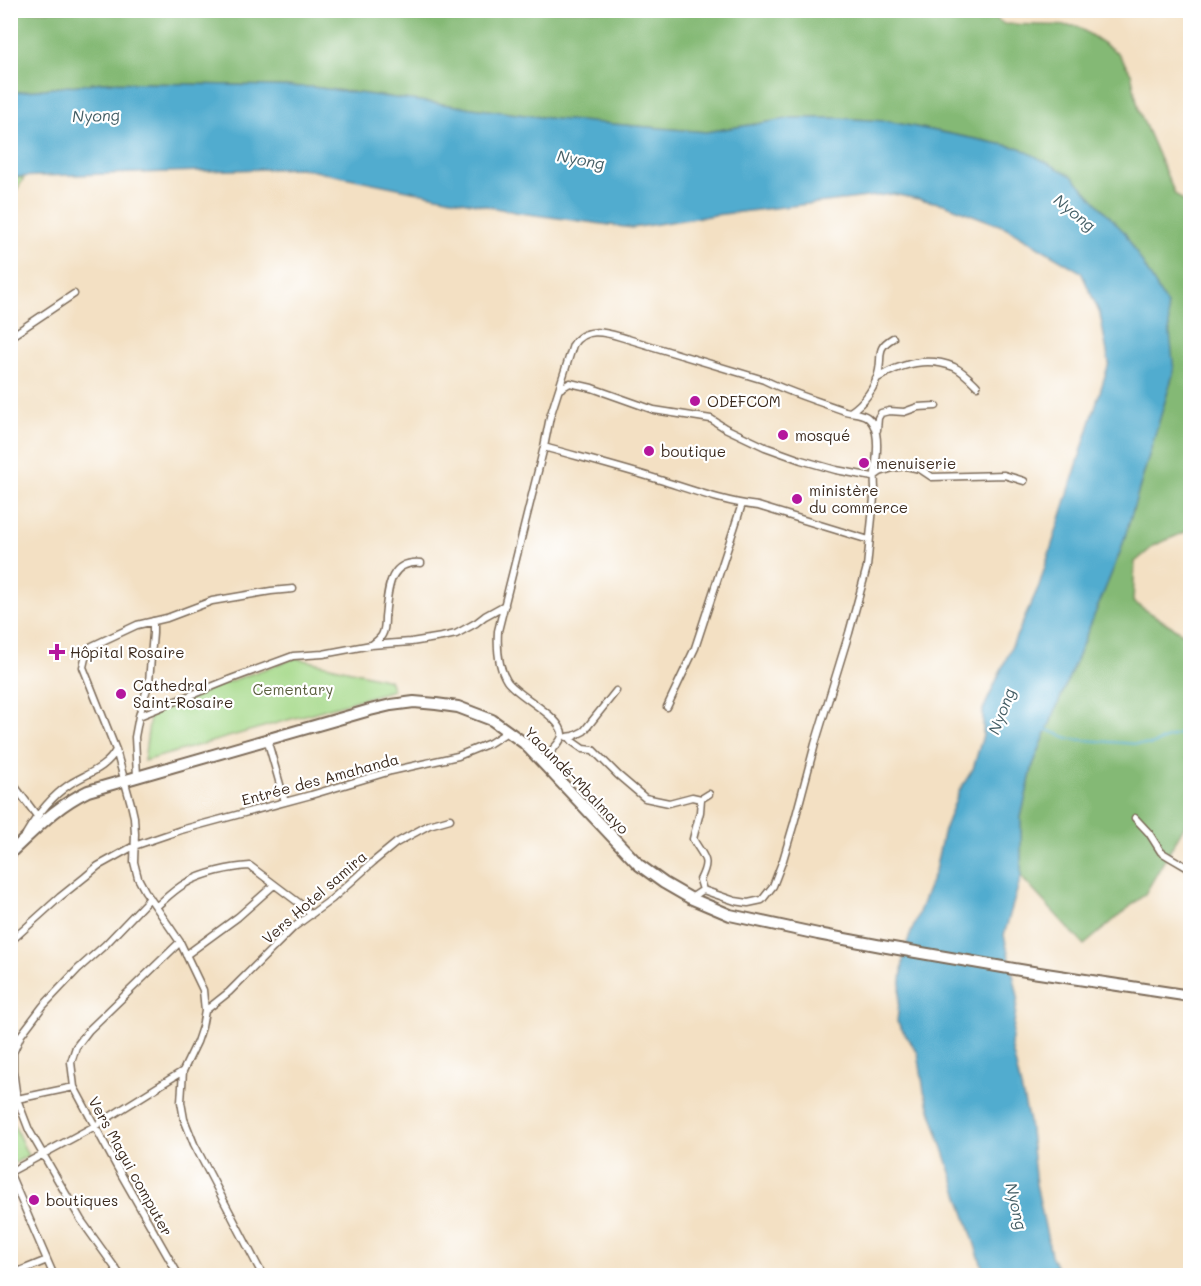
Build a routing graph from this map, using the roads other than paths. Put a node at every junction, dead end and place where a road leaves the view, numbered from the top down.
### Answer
1 (74, 294) dead end
2 (10, 337) edge
3 (893, 338) dead end
4 (876, 379) junction
5 (977, 386) dead end
6 (559, 389) junction
7 (936, 406) dead end
8 (850, 412) junction
9 (877, 436) junction
10 (544, 447) junction
11 (873, 477) junction
12 (1024, 481) dead end
13 (742, 504) junction
14 (869, 540) junction
15 (421, 563) dead end
16 (293, 589) dead end
17 (505, 605) junction
18 (153, 621) junction
19 (371, 645) junction
20 (616, 691) dead end
21 (668, 707) dead end
22 (139, 716) junction
23 (508, 731) junction
24 (569, 736) junction
25 (267, 738) junction
26 (561, 740) junction
27 (116, 750) junction
28 (542, 761) junction
29 (137, 776) junction
30 (10, 780) edge
31 (123, 780) junction
32 (709, 794) dead end
33 (701, 799) junction
34 (285, 802) junction
35 (37, 816) junction
36 (1135, 818) dead end
37 (450, 819) dead end
38 (20, 844) junction
39 (134, 846) junction
40 (10, 853) edge
41 (1191, 869) edge
42 (274, 885) junction
43 (703, 890) junction
44 (150, 898) junction
45 (690, 898) junction
46 (157, 906) junction
47 (311, 915) junction
48 (10, 942) edge
49 (180, 942) junction
50 (186, 955) junction
51 (1191, 996) edge
52 (206, 1011) junction
53 (183, 1071) junction
54 (74, 1087) junction
55 (17, 1099) junction
56 (95, 1126) junction
57 (44, 1155) junction
58 (10, 1173) edge
59 (47, 1260) junction
60 (10, 1275) edge
61 (54, 1275) edge
62 (121, 1275) edge
63 (179, 1275) edge
64 (263, 1275) edge

1 - 2 street
3 - 4 street
4 - 5 street
4 - 8 street
6 - 8 street
6 - 10 street
6 - 11 street
7 - 9 street
8 - 9 street
9 - 11 street
10 - 13 street
10 - 17 street
11 - 12 street
11 - 14 street
13 - 14 street
13 - 21 street
14 - 43 street
15 - 19 street
16 - 18 street
17 - 19 street
17 - 26 street
18 - 22 street
18 - 27 street
19 - 22 street
20 - 24 street
22 - 29 street
23 - 25 highway, Yaoundé-Mbalmayo
23 - 28 highway, Yaoundé-Mbalmayo
23 - 34 street, Entrée des Amahanda
24 - 26 street
24 - 33 street
25 - 29 highway, Yaoundé-Mbalmayo
25 - 34 street
26 - 28 street
27 - 31 street
27 - 35 street
28 - 45 highway, Yaoundé-Mbalmayo
29 - 31 highway, Yaoundé-Mbalmayo
30 - 35 street
31 - 38 highway, Yaoundé-Mbalmayo
31 - 39 street
32 - 33 street
33 - 43 street
34 - 39 street, Entrée des Amahanda
35 - 38 street
36 - 41 street
37 - 47 street, Vers Hotel samira
38 - 40 highway, Yaoundé-Mbalmayo
39 - 44 street
39 - 48 street, Entrée des Amahanda
42 - 46 street
42 - 47 street
42 - 50 street
43 - 45 street
44 - 46 street
44 - 55 street
45 - 51 highway, Yaoundé-Mbalmayo
46 - 49 street
47 - 52 street, Vers Hotel samira
49 - 50 street
49 - 54 street
50 - 52 street
52 - 53 street
53 - 56 street
53 - 64 street
54 - 55 street, Vers Magui computer
54 - 56 street, Vers Magui computer
55 - 57 street
56 - 57 street
56 - 63 street, Vers Magui computer
57 - 58 street
57 - 62 street
58 - 59 street
59 - 60 street
59 - 61 street

